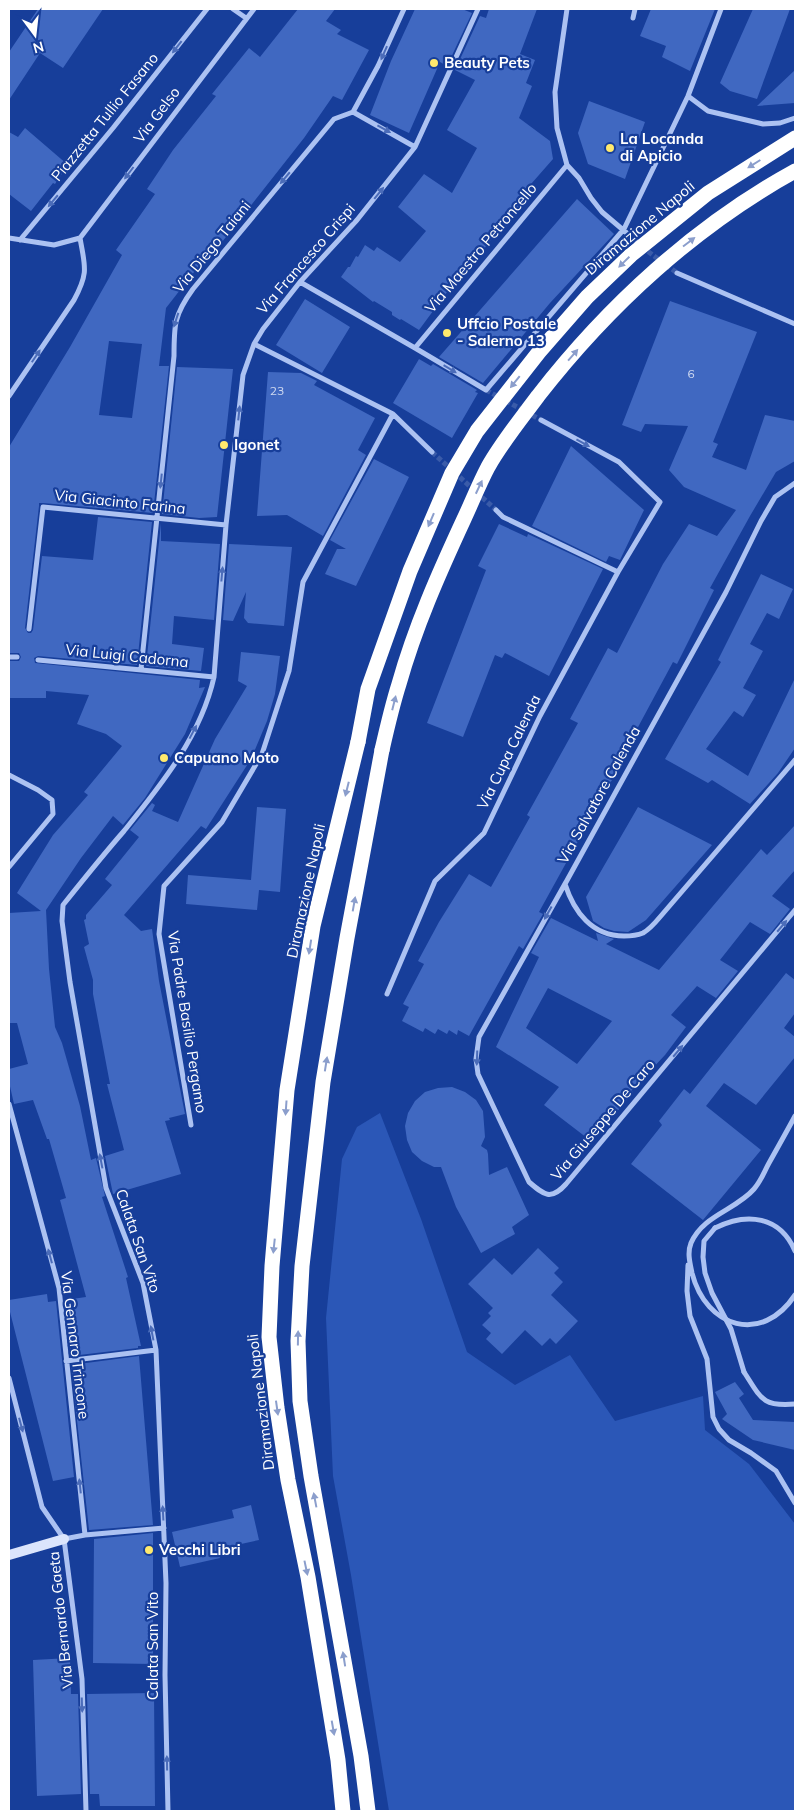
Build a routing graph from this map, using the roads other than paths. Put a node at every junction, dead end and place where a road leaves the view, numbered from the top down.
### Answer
1 (207, 9) edge
2 (233, 9) edge
3 (254, 9) edge
4 (404, 9) edge
5 (478, 9) edge
6 (567, 9) edge
7 (635, 9) edge
8 (721, 9) edge
9 (246, 18) junction
10 (633, 18) dead end
11 (688, 96) junction
12 (353, 112) junction
13 (795, 118) edge
14 (795, 138) edge
15 (415, 147) junction
16 (567, 165) junction
17 (795, 171) edge
18 (624, 229) junction
19 (9, 238) edge
20 (80, 238) junction
21 (20, 240) junction
22 (635, 240) dead end
23 (677, 273) tunnel mouth
24 (300, 282) junction
25 (795, 324) edge
26 (254, 344) junction
27 (415, 348) junction
28 (11, 389) edge
29 (9, 396) edge
30 (393, 414) junction
31 (541, 420) tunnel mouth
32 (432, 452) tunnel mouth
33 (795, 483) edge
34 (496, 510) tunnel mouth
35 (157, 518) junction
36 (226, 525) junction
37 (618, 572) junction
38 (29, 629) dead end
39 (9, 657) edge
40 (17, 657) dead end
41 (38, 660) dead end
42 (141, 669) junction
43 (214, 677) junction
44 (795, 760) edge
45 (9, 775) edge
46 (147, 802) joint
47 (9, 867) edge
48 (572, 871) junction
49 (795, 910) edge
50 (387, 994) dead end
51 (9, 1104) edge
52 (795, 1116) edge
53 (191, 1125) dead end
54 (795, 1251) edge
55 (689, 1259) junction
56 (795, 1295) edge
57 (156, 1350) junction
58 (66, 1362) junction
59 (9, 1378) edge
60 (795, 1404) edge
61 (795, 1503) edge
62 (164, 1528) junction
63 (85, 1535) junction
64 (64, 1539) junction
65 (9, 1555) edge
66 (86, 1811) edge
67 (168, 1811) edge
68 (343, 1811) edge
69 (368, 1811) edge

1 -> 21 street, Piazzetta Tullio Fasano
2 - 9 street
3 - 9 street, Via Gelso
4 -> 12 street
5 - 15 street, Via Francesco Crispi
6 - 16 street
7 - 10 street
8 - 11 street
9 -> 20 street, Via Gelso
11 - 13 street
11 - 18 street
12 -> 15 street
12 -> 35 street, Via Diego Taiani
14 -> 68 highway, Diramazione Napoli, bridge
24 -> 15 street, Via Francesco Crispi
16 - 18 street
16 - 27 street, Via Maestro Petroncello
69 -> 17 highway, bridge
18 - 22 street
27 -> 18 street
19 - 21 street
20 - 21 street
28 -> 20 street
23 - 25 street
24 - 26 street, Via Francesco Crispi
24 - 27 street
26 - 30 street
36 -> 26 street, Via Francesco Crispi
28 - 29 street
30 - 32 street
30 - 53 street, Via Padre Basilio Pergamo
31 -> 37 street, Via Cupa Calenda
33 - 48 street, Via Salvatore Calenda
34 - 37 street
35 - 36 street, Via Giacinto Farina
35 - 38 street, Via Giacinto Farina
35 - 42 street, Via Diego Taiani
43 -> 36 street, Via Francesco Crispi
37 - 50 street, Via Cupa Calenda
39 - 40 street
41 - 42 street, Via Luigi Cadorna
42 - 43 street, Via Luigi Cadorna
46 -> 43 street, Via Francesco Crispi
44 - 48 street, Via Salvatore Calenda
45 - 47 street
57 -> 46 street, Calata San Vito
48 -> 49 street, Via Giuseppe De Caro
58 -> 51 street, Via Gennaro Trincone
52 - 55 street
54 - 60 street, bridge
55 - 56 street
55 - 61 street
57 - 58 street
62 -> 57 street, Calata San Vito
63 -> 58 street, Via Gennaro Trincone
59 -> 64 street, Via Bernardo Gaeta
62 - 63 street
67 -> 62 street, Calata San Vito
63 - 64 street
64 - 65 street
64 -> 66 street, Via Bernardo Gaeta

